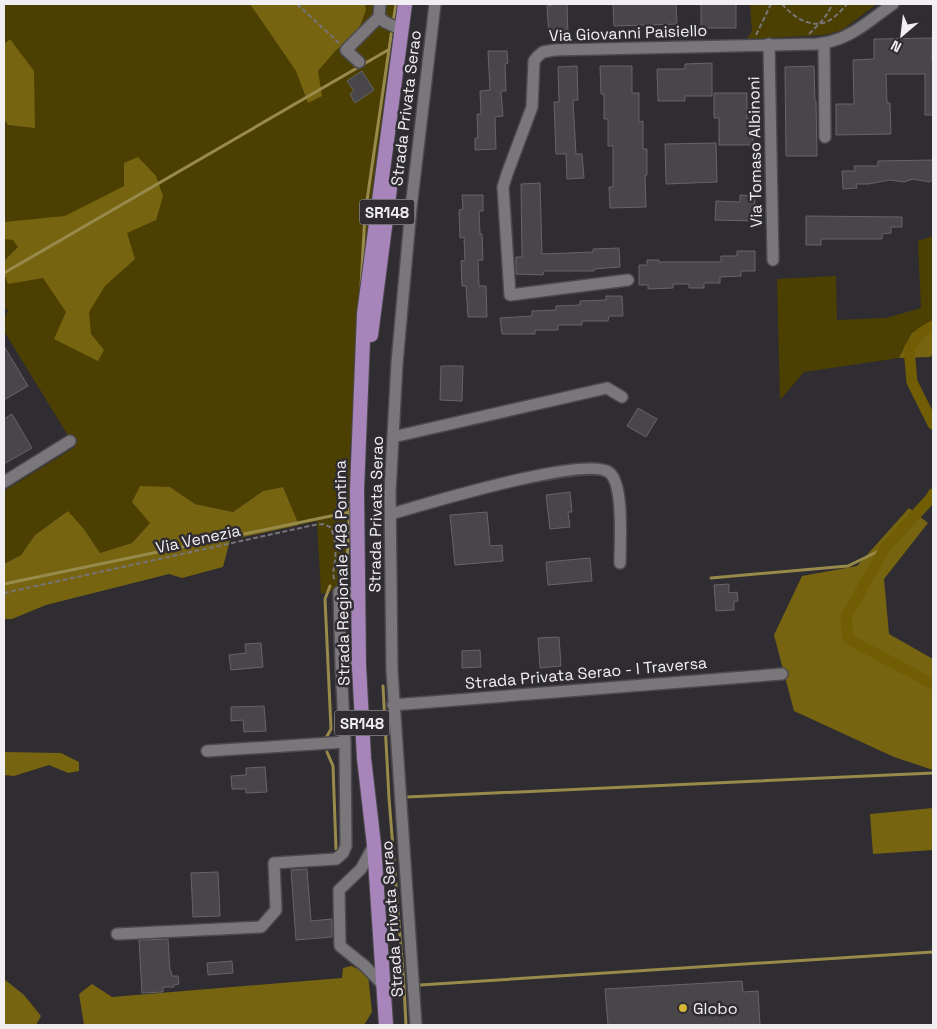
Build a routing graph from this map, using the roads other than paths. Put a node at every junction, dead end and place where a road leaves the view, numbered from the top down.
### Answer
1 (380, 4) edge
2 (405, 4) edge
3 (413, 4) edge
4 (435, 4) edge
5 (893, 4) edge
6 (382, 19) junction
7 (402, 30) junction
8 (824, 43) junction
9 (769, 44) junction
10 (359, 62) dead end
11 (825, 138) dead end
12 (773, 260) dead end
13 (628, 280) dead end
14 (622, 397) dead end
15 (360, 420) junction
16 (393, 437) junction
17 (70, 441) dead end
18 (4, 482) edge
19 (391, 514) junction
20 (620, 562) dead end
21 (358, 593) junction
22 (341, 666) junction
23 (359, 666) junction
24 (782, 674) dead end
25 (393, 705) junction
26 (344, 742) junction
27 (207, 751) dead end
28 (374, 845) junction
29 (117, 934) dead end
30 (383, 985) junction
31 (386, 1025) edge
32 (416, 1025) edge

1 - 6 street
2 - 7 main road, Strada Regionale 148 Pontina / SR148
3 - 15 main road, Strada Regionale 148 Pontina / SR148
4 - 16 street, Strada Privata Serao
5 - 8 street, Via Giovanni Paisiello
6 - 7 street
6 - 10 street
7 - 15 main road, Strada Regionale 148 Pontina / SR148
8 - 9 street, Via Giovanni Paisiello
8 - 11 street
9 - 12 street, Via Tomaso Albinoni
9 - 13 street, Via Giovanni Paisiello
14 - 16 street
15 - 21 main road, Strada Regionale 148 Pontina / SR148
16 - 19 street, Strada Privata Serao
17 - 18 street
19 - 20 street
19 - 25 street, Strada Privata Serao
21 - 22 street
21 - 23 main road, Strada Regionale 148 Pontina / SR148
22 - 23 street
22 - 26 street
23 - 28 main road, Strada Regionale 148 Pontina / SR148
24 - 25 street, Strada Privata Serao - I Traversa
25 - 32 street, Strada Privata Serao
26 - 27 street
26 - 29 street
28 - 30 main road, Strada Regionale 148 Pontina / SR148
28 - 30 street
30 - 31 main road, Strada Regionale 148 Pontina / SR148

